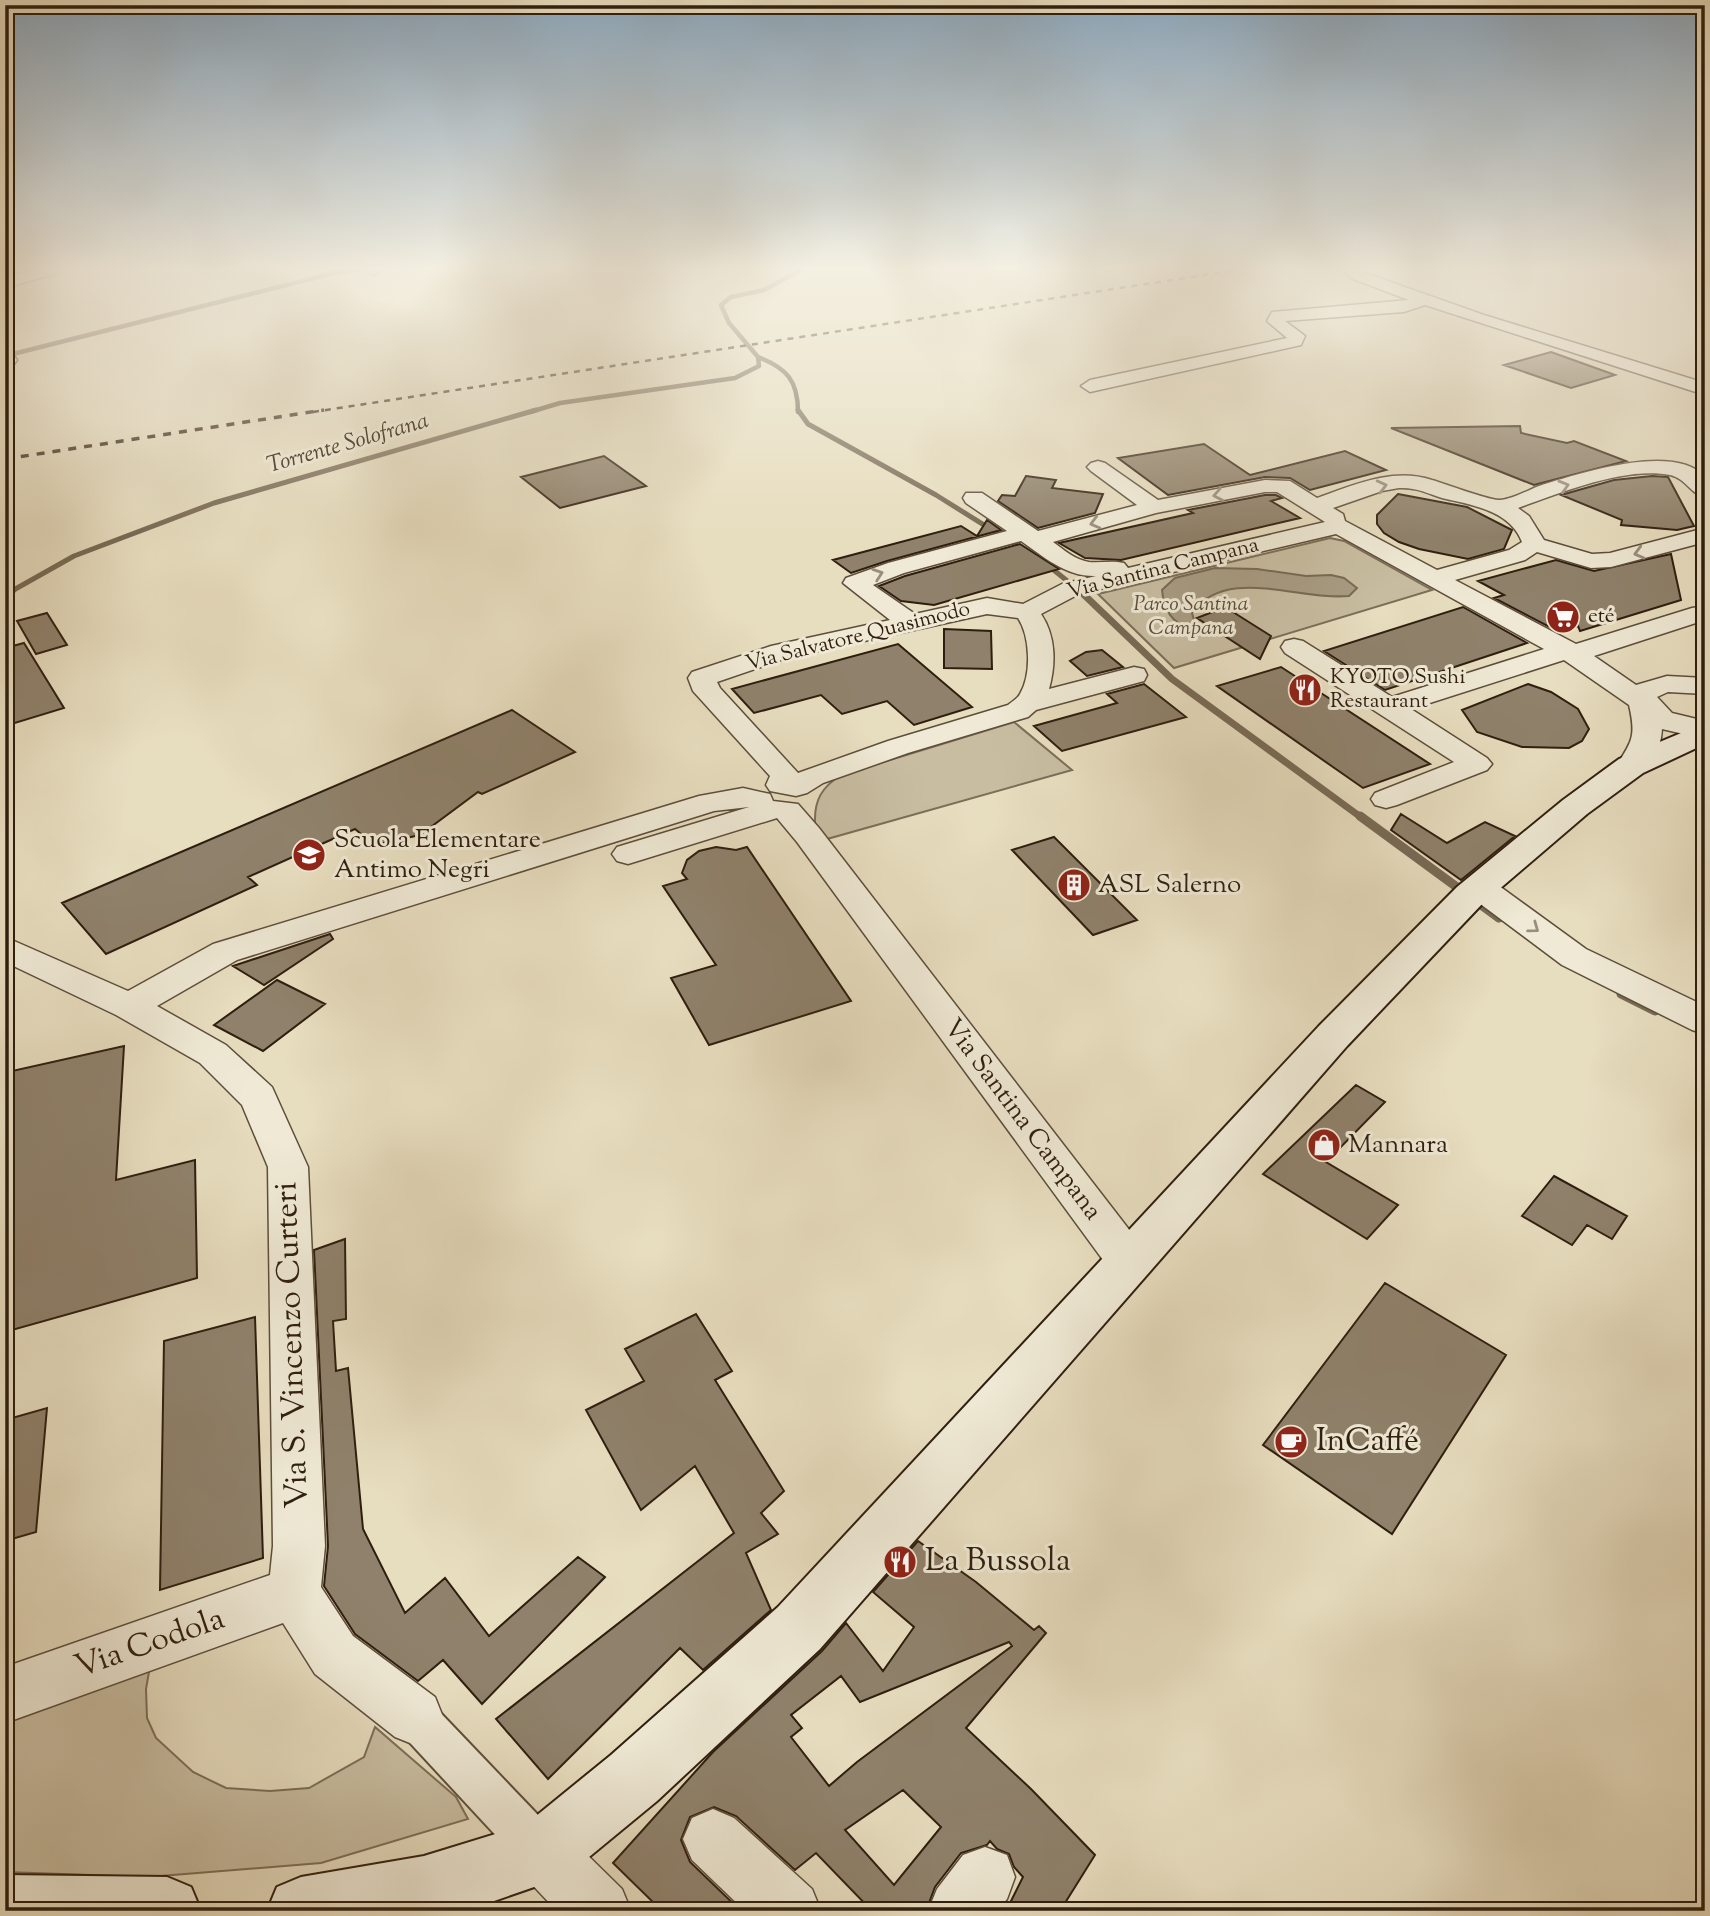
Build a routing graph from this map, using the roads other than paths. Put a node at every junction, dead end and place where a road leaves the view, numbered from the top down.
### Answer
1 (1220, 357) edge
2 (1602, 357) edge
3 (1090, 386) dead end
4 (1705, 391) edge
5 (1098, 467) dead end
6 (1705, 491) edge
7 (974, 498) dead end
8 (1317, 506) junction
9 (1154, 507) junction
10 (1499, 508) junction
11 (1339, 526) junction
12 (1705, 535) edge
13 (1019, 537) junction
14 (1534, 544) junction
15 (1168, 566) junction
16 (1434, 578) junction
17 (1703, 609) edge
18 (1027, 612) junction
19 (910, 623) junction
20 (1294, 647) dead end
21 (1570, 652) junction
22 (1133, 676) dead end
23 (1698, 687) edge
24 (1643, 702) junction
25 (1026, 704) junction
26 (1389, 707) junction
27 (1705, 731) edge
28 (1631, 766) junction
29 (779, 799) junction
30 (1386, 799) dead end
31 (628, 854) dead end
32 (1470, 896) junction
33 (5, 948) edge
34 (129, 1006) junction
35 (1705, 1021) edge
36 (1129, 1262) junction
37 (294, 1593) junction
38 (5, 1695) edge
39 (415, 1717) joint
40 (713, 1839) dead end
41 (543, 1853) junction
42 (5, 1909) edge
43 (167, 1911) edge
44 (301, 1911) edge
45 (600, 1911) edge
46 (790, 1911) edge

1 - 3 street
2 - 4 street
5 - 9 street
10 -> 6 street
7 - 13 street
8 -> 9 street
8 -> 10 street
8 - 11 street
9 -> 13 street
10 - 14 street
11 - 15 street, Via Santina Campana
11 - 16 street
12 -> 14 street
13 - 15 street
19 -> 13 street
14 - 16 street
15 - 18 street, Via Santina Campana
16 - 21 street
17 - 21 street
18 - 19 street, Via Salvatore Quasimodo
18 - 25 street
19 - 29 street, Via Salvatore Quasimodo
20 - 26 street
21 - 23 street
21 - 24 street
21 - 26 street
22 - 25 street
23 - 24 street
24 - 27 street
24 - 28 street
25 - 29 street
26 - 30 street
27 - 28 main road
28 - 32 main road
29 - 31 street
29 - 34 street
29 - 36 street, Via Santina Campana
32 -> 35 street
32 - 36 main road
33 - 34 street, Via S. Vincenzo Curteri
34 - 37 street, Via S. Vincenzo Curteri
36 - 41 main road
37 - 38 street, Via Codola
37 - 39 street
39 - 41 street
40 - 46 street
41 - 44 main road
41 - 45 street
42 - 43 main road

